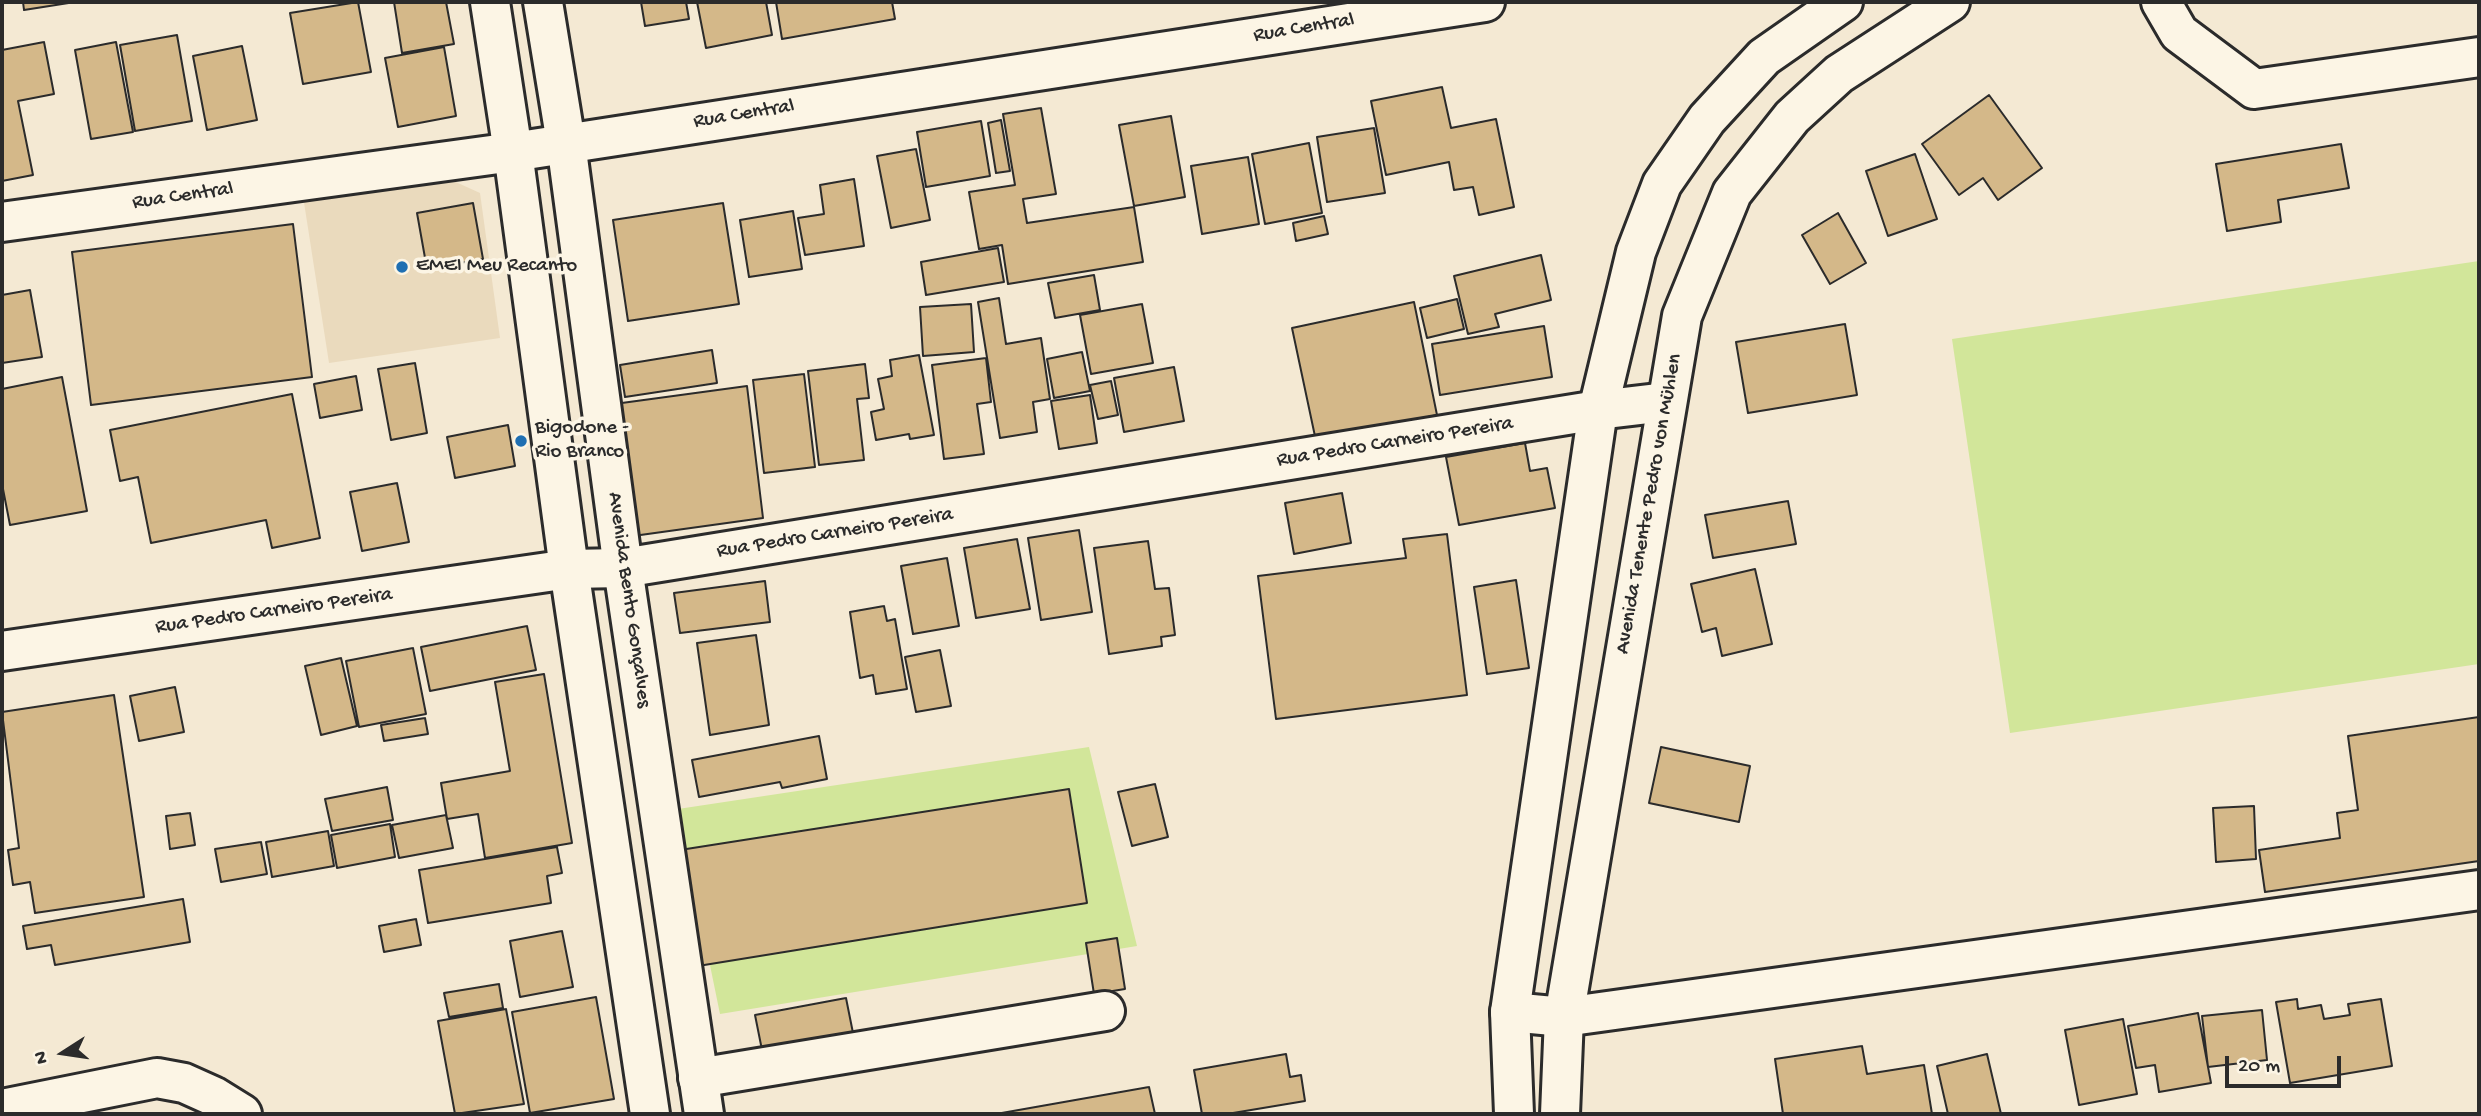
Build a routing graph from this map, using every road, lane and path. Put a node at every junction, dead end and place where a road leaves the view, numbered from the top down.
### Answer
1 (490, 2) edge
2 (543, 2) edge
3 (1485, 2) edge
4 (1843, 2) edge
5 (1950, 2) edge
6 (2161, 2) edge
7 (2479, 57) edge
8 (566, 143) junction
9 (513, 152) junction
10 (2, 222) edge
11 (1666, 402) junction
12 (1598, 410) junction
13 (623, 568) junction
14 (569, 569) junction
15 (2, 651) edge
16 (2479, 890) edge
17 (1105, 1011) dead end
18 (1510, 1012) junction
19 (1564, 1017) junction
20 (701, 1096) edge
21 (2, 1109) edge
22 (242, 1114) edge
23 (650, 1114) edge
24 (1514, 1114) edge
25 (1560, 1114) edge

1 - 9 street
2 - 8 street, Avenida Bento Gonçalves
3 - 8 street, Rua Central
4 - 12 street
5 - 11 street, Avenida Tenente Pedro von Mühlen
6 - 7 street
8 - 9 street, Rua Central
8 - 13 street, Avenida Bento Gonçalves
9 - 10 street, Rua Central
9 - 14 street
11 - 12 street, Rua Pedro Carneiro Pereira
11 - 19 street, Avenida Tenente Pedro von Mühlen
12 - 13 street, Rua Pedro Carneiro Pereira
12 - 18 street
13 - 14 street, Rua Pedro Carneiro Pereira
13 - 20 street, Avenida Bento Gonçalves
14 - 15 street, Rua Pedro Carneiro Pereira
14 - 23 street
16 - 19 street
17 - 20 street
18 - 19 street
18 - 24 street
19 - 25 street, Avenida Tenente Pedro von Mühlen
21 - 22 street

